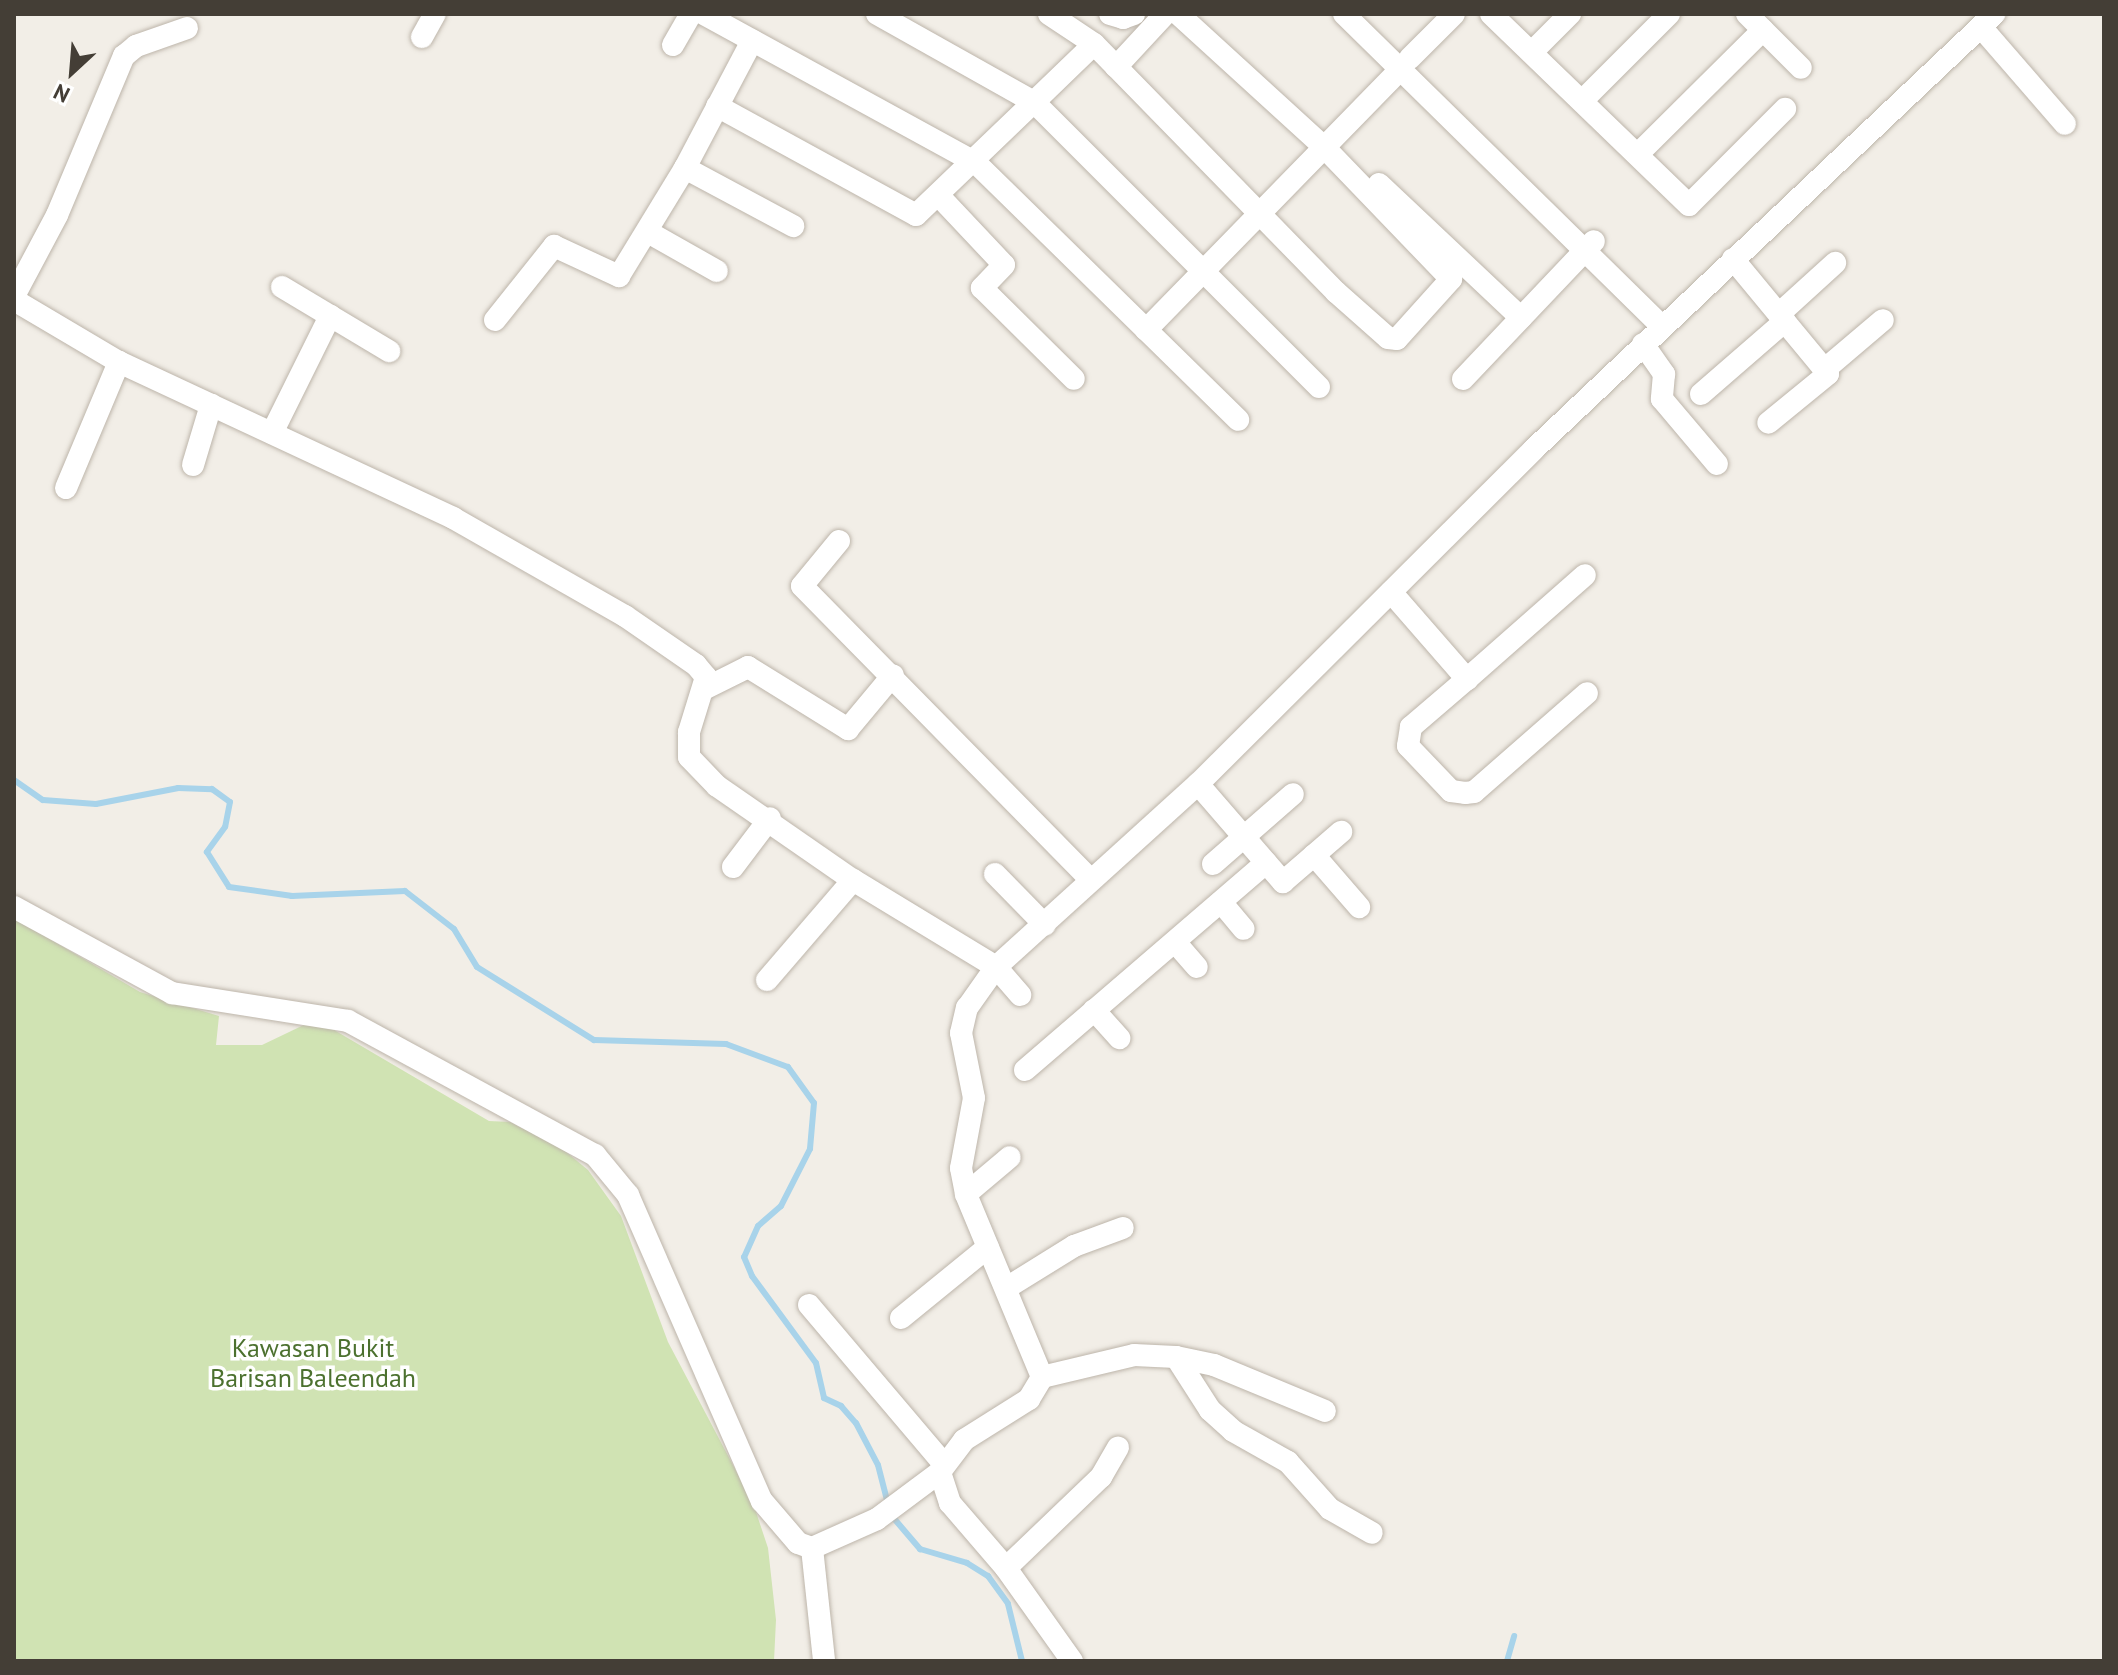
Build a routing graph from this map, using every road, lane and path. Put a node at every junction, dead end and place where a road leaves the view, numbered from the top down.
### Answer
1 (435, 14) edge
2 (691, 14) edge
3 (704, 14) edge
4 (877, 14) edge
5 (1049, 14) edge
6 (1110, 14) edge
7 (1134, 14) edge
8 (1165, 14) edge
9 (1178, 14) edge
10 (1199, 14) edge
11 (1344, 14) edge
12 (1365, 14) edge
13 (1454, 14) edge
14 (1491, 14) edge
15 (1570, 14) edge
16 (1669, 14) edge
17 (1988, 20) edge
18 (1755, 22) edge
19 (187, 28) dead end
20 (422, 37) dead end
21 (752, 41) junction
22 (1094, 44) junction
23 (673, 45) dead end
24 (1532, 52) junction
25 (1406, 64) junction
26 (1116, 67) junction
27 (1801, 68) dead end
28 (1582, 101) junction
29 (1034, 102) junction
30 (717, 106) junction
31 (1785, 109) dead end
32 (2065, 124) dead end
33 (1329, 144) junction
34 (1638, 154) junction
35 (976, 163) junction
36 (685, 168) junction
37 (940, 197) junction
38 (1258, 215) junction
39 (793, 226) dead end
40 (648, 232) junction
41 (1590, 246) junction
42 (1733, 259) junction
43 (1835, 263) dead end
44 (717, 271) dead end
45 (1199, 273) junction
46 (282, 287) dead end
47 (14, 298) edge
48 (330, 316) junction
49 (1521, 318) junction
50 (1782, 318) junction
51 (495, 320) dead end
52 (1883, 320) dead end
53 (1666, 322) junction
54 (1146, 330) junction
55 (1643, 344) junction
56 (389, 351) dead end
57 (119, 362) junction
58 (1824, 370) junction
59 (1074, 379) dead end
60 (1463, 379) dead end
61 (1319, 387) dead end
62 (1701, 394) dead end
63 (211, 405) junction
64 (1238, 420) dead end
65 (1768, 423) dead end
66 (272, 433) junction
67 (1717, 464) dead end
68 (193, 465) dead end
69 (66, 488) dead end
70 (839, 541) dead end
71 (1585, 575) dead end
72 (1391, 592) junction
73 (893, 675) junction
74 (1467, 679) junction
75 (704, 689) junction
76 (1587, 693) dead end
77 (1198, 784) junction
78 (1293, 794) dead end
79 (770, 818) junction
80 (1341, 832) dead end
81 (1243, 837) junction
82 (1314, 855) junction
83 (1266, 863) junction
84 (1213, 864) dead end
85 (733, 867) dead end
86 (995, 874) dead end
87 (853, 880) junction
88 (1091, 880) junction
89 (1221, 902) junction
90 (14, 907) edge
91 (1359, 907) dead end
92 (1045, 925) junction
93 (1244, 929) dead end
94 (1175, 942) junction
95 (996, 967) junction
96 (1197, 967) dead end
97 (767, 980) dead end
98 (1020, 995) dead end
99 (1094, 1010) junction
100 (1119, 1038) dead end
101 (1025, 1070) dead end
102 (1010, 1157) dead end
103 (966, 1194) junction
104 (1123, 1228) dead end
105 (988, 1247) junction
106 (1008, 1287) junction
107 (809, 1305) dead end
108 (901, 1318) dead end
109 (1176, 1357) junction
110 (1042, 1377) junction
111 (1325, 1411) dead end
112 (1118, 1448) dead end
113 (942, 1468) junction
114 (1372, 1533) dead end
115 (812, 1548) junction
116 (1006, 1568) junction
117 (824, 1661) edge
118 (1072, 1661) edge

1 - 20 street
2 - 23 street
3 - 21 street
4 - 29 street
5 - 22 street
6 - 7 street
8 - 26 street
9 - 33 street
10 - 33 street
11 - 25 street
12 - 25 street
13 - 25 street
14 - 24 street
15 - 24 street
16 - 28 street
17 - 32 street
17 - 42 street
18 - 27 street
18 - 34 street
19 - 47 street
21 - 30 street
21 - 35 street
22 - 26 street
22 - 29 street
24 - 28 street
25 - 33 street
25 - 41 street
26 - 38 street
28 - 34 street
29 - 35 street
29 - 45 street
30 - 36 street
30 - 37 street
31 - 34 street
33 - 38 street
33 - 38 street
33 - 49 street
35 - 37 street
35 - 54 street
36 - 39 street
36 - 40 street
37 - 59 street
38 - 45 street
40 - 44 street
40 - 51 street
41 - 49 street
41 - 53 street
42 - 50 street
42 - 53 street
43 - 50 street
45 - 54 street
45 - 61 street
46 - 48 street
47 - 57 street
48 - 56 street
48 - 66 street
49 - 60 street
50 - 58 street
50 - 62 street
52 - 58 street
53 - 55 street
54 - 64 street
55 - 67 street
55 - 72 street
57 - 63 street
57 - 69 street
58 - 65 street
63 - 66 street
63 - 68 street
66 - 75 street
70 - 73 street
71 - 74 street
72 - 74 street
72 - 77 street
73 - 75 street
73 - 88 street
74 - 76 street
75 - 79 street
77 - 81 street
77 - 88 street
78 - 81 street
79 - 85 street
79 - 87 street
80 - 82 street
81 - 83 street
81 - 84 street
82 - 83 street
82 - 91 street
83 - 89 street
86 - 92 street
87 - 95 street
87 - 97 street
88 - 92 street
89 - 93 street
89 - 94 street
90 - 115 street
92 - 95 street
94 - 96 street
94 - 99 street
95 - 98 street
95 - 103 street
99 - 100 street
99 - 101 street
102 - 103 street
103 - 105 street
104 - 106 street
105 - 106 street
105 - 108 street
106 - 110 street
107 - 113 street
109 - 110 street
109 - 111 street
109 - 114 street
110 - 113 street
112 - 116 street
113 - 115 street
113 - 116 street
115 - 117 street
116 - 118 street

